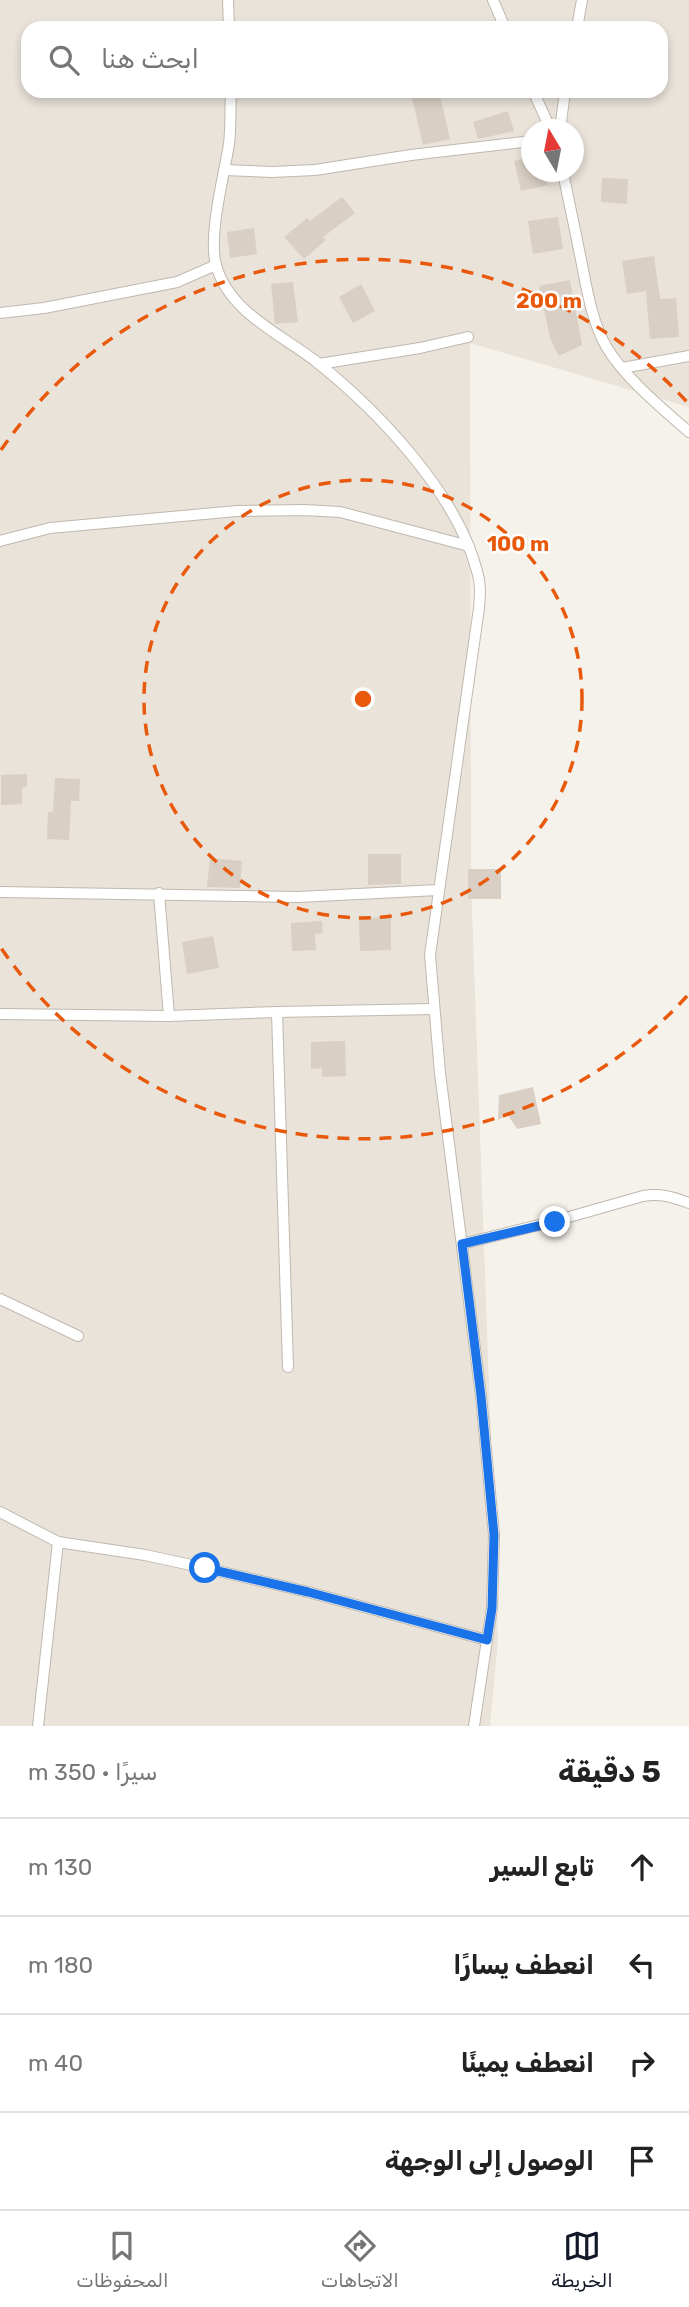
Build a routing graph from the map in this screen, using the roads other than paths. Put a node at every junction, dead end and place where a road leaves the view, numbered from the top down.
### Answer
1 (228, 0) edge
2 (493, 0) edge
3 (582, 0) edge
4 (229, 21) edge
5 (502, 21) edge
6 (578, 21) edge
7 (231, 98) edge
8 (536, 98) edge
9 (564, 98) edge
10 (546, 119) edge
11 (561, 119) edge
12 (521, 142) edge
13 (224, 170) junction
14 (565, 182) edge
15 (216, 265) junction
16 (0, 313) edge
17 (468, 337) dead end
18 (689, 356) edge
19 (319, 364) junction
20 (622, 368) junction
21 (689, 432) edge
22 (0, 541) edge
23 (469, 546) junction
24 (438, 890) junction
25 (0, 892) edge
26 (159, 893) junction
27 (434, 1009) junction
28 (277, 1012) junction
29 (0, 1014) edge
30 (169, 1016) junction
31 (689, 1203) edge
32 (462, 1244) junction
33 (0, 1299) edge
34 (78, 1336) dead end
35 (288, 1367) dead end
36 (0, 1512) edge
37 (58, 1542) junction
38 (487, 1640) junction
39 (38, 1726) edge
40 (474, 1726) edge

1 - 4 street
2 - 5 street
3 - 6 street
7 - 13 street
8 - 10 street
9 - 11 street
12 - 13 street
13 - 15 street
14 - 20 street
15 - 16 street
15 - 19 street
17 - 19 street
18 - 20 street
19 - 23 street
20 - 21 street
22 - 23 street
23 - 24 street
24 - 26 street
24 - 27 street
25 - 26 street
26 - 30 street
27 - 28 street
27 - 32 street
28 - 30 street
28 - 35 street
29 - 30 street
31 - 32 street
32 - 38 street
33 - 34 street
36 - 37 street
37 - 38 street
37 - 39 street
38 - 40 street

